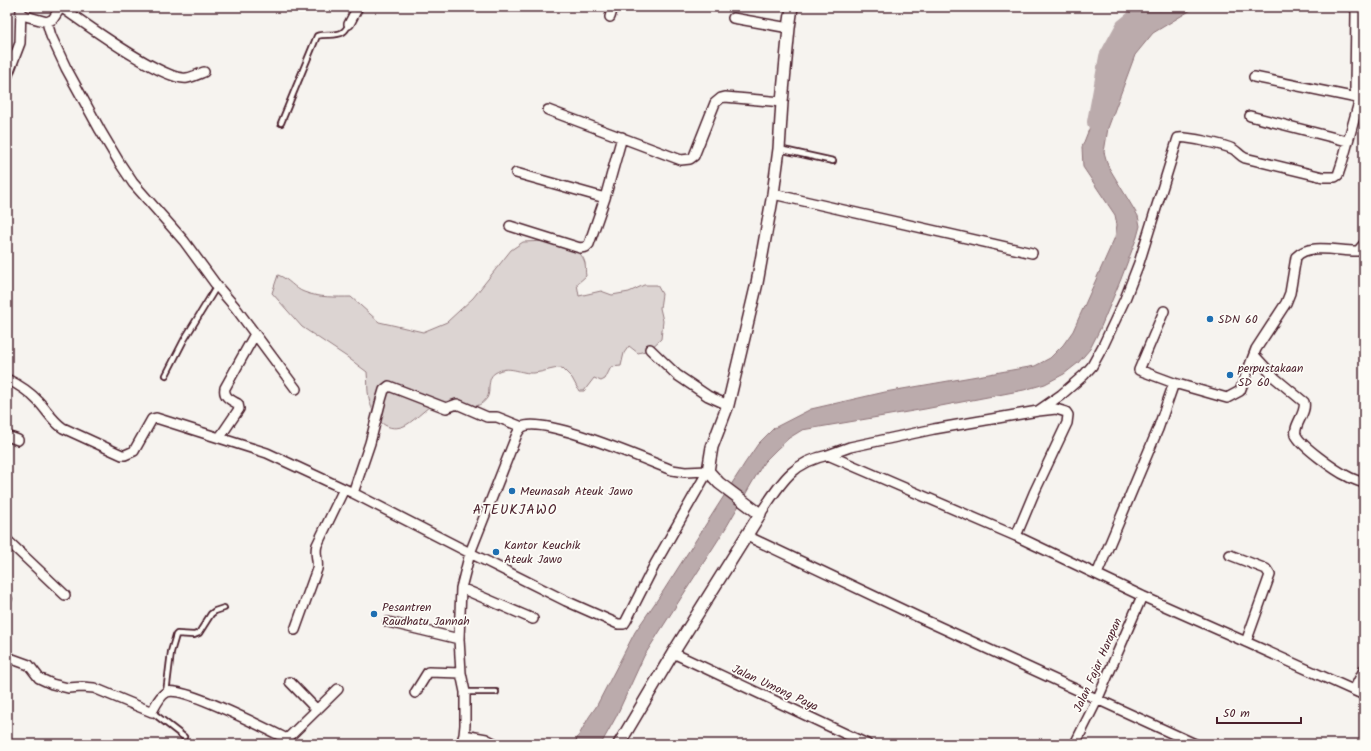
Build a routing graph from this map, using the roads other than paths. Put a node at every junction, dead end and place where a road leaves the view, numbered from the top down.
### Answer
1 (61, 7) edge
2 (358, 7) edge
3 (613, 7) edge
4 (792, 7) edge
5 (1355, 7) edge
6 (21, 11) edge
7 (610, 17) dead end
8 (733, 18) dead end
9 (47, 22) junction
10 (349, 24) joint
11 (789, 28) junction
12 (10, 61) edge
13 (204, 72) dead end
14 (7, 77) edge
15 (1254, 77) dead end
16 (782, 102) junction
17 (1360, 102) edge
18 (548, 110) dead end
19 (1250, 116) dead end
20 (281, 123) dead end
21 (622, 137) junction
22 (1347, 141) junction
23 (779, 149) junction
24 (833, 161) dead end
25 (516, 173) dead end
26 (773, 194) junction
27 (605, 198) junction
28 (510, 226) dead end
29 (1364, 244) edge
30 (1032, 254) dead end
31 (217, 286) junction
32 (1164, 311) dead end
33 (255, 334) junction
34 (650, 349) dead end
35 (1254, 356) junction
36 (166, 375) dead end
37 (7, 379) edge
38 (1174, 383) junction
39 (296, 390) dead end
40 (728, 405) junction
41 (1038, 411) junction
42 (522, 427) junction
43 (7, 436) edge
44 (220, 437) junction
45 (18, 440) dead end
46 (828, 455) junction
47 (708, 471) junction
48 (1364, 483) edge
49 (348, 491) junction
50 (756, 511) junction
51 (747, 536) junction
52 (1016, 536) junction
53 (7, 540) edge
54 (470, 553) junction
55 (1230, 555) dead end
56 (1097, 574) junction
57 (460, 588) junction
58 (65, 595) dead end
59 (1142, 596) junction
60 (10, 599) dead end
61 (7, 604) edge
62 (224, 608) dead end
63 (533, 619) dead end
64 (388, 622) dead end
65 (295, 630) dead end
66 (459, 639) junction
67 (1246, 642) junction
68 (674, 653) junction
69 (7, 657) edge
70 (1364, 670) edge
71 (461, 673) junction
72 (290, 682) dead end
73 (338, 689) dead end
74 (1354, 690) junction
75 (465, 692) junction
76 (496, 692) dead end
77 (166, 693) junction
78 (415, 693) dead end
79 (1364, 695) edge
80 (1098, 698) junction
81 (317, 710) junction
82 (152, 712) junction
83 (464, 735) junction
84 (184, 737) dead end
85 (287, 739) junction
86 (295, 744) edge
87 (461, 744) edge
88 (496, 744) edge
89 (619, 744) edge
90 (867, 744) edge
91 (1076, 744) edge
92 (1195, 744) edge

1 - 9 street
1 - 13 street
2 - 10 street
3 - 7 street
4 - 11 street
5 - 17 street
6 - 9 street
6 - 12 street
8 - 11 street
9 - 31 street
10 - 20 lane
11 - 16 street
12 - 14 street
15 - 17 street
16 - 21 street
16 - 23 street
17 - 22 street
18 - 21 street
19 - 22 street
21 - 27 street
22 - 41 street
23 - 24 lane
23 - 26 street
25 - 27 street
26 - 30 street
26 - 40 street
27 - 28 street
29 - 35 street
31 - 33 street
31 - 36 lane
32 - 38 street
33 - 39 street
33 - 44 street
34 - 40 street
35 - 38 street
35 - 48 street
37 - 44 street
38 - 56 street
40 - 47 street
41 - 46 street
41 - 52 street
42 - 47 street
42 - 49 street
42 - 54 street
43 - 45 street
44 - 49 street
46 - 50 street
46 - 52 street
47 - 50 street
47 - 54 street
49 - 54 street
49 - 65 street
50 - 51 street
51 - 68 street
51 - 80 street
52 - 56 street
53 - 58 street
54 - 57 street
55 - 67 street
56 - 59 street
57 - 63 street
57 - 66 street
59 - 67 street
59 - 80 street, Jalan Fajar Harapan
60 - 61 lane
62 - 77 lane
64 - 66 street
66 - 71 street
67 - 74 street
68 - 89 street
68 - 90 street, Jalan Umong Paya
69 - 82 street
70 - 74 street
71 - 75 street
71 - 78 street
72 - 81 street
73 - 81 street
74 - 79 street
75 - 76 lane
75 - 83 street
77 - 82 street
77 - 85 street
80 - 91 street, Jalan Fajar Harapan
80 - 92 street
81 - 85 street
82 - 84 lane
83 - 87 street
83 - 88 street
85 - 86 street

